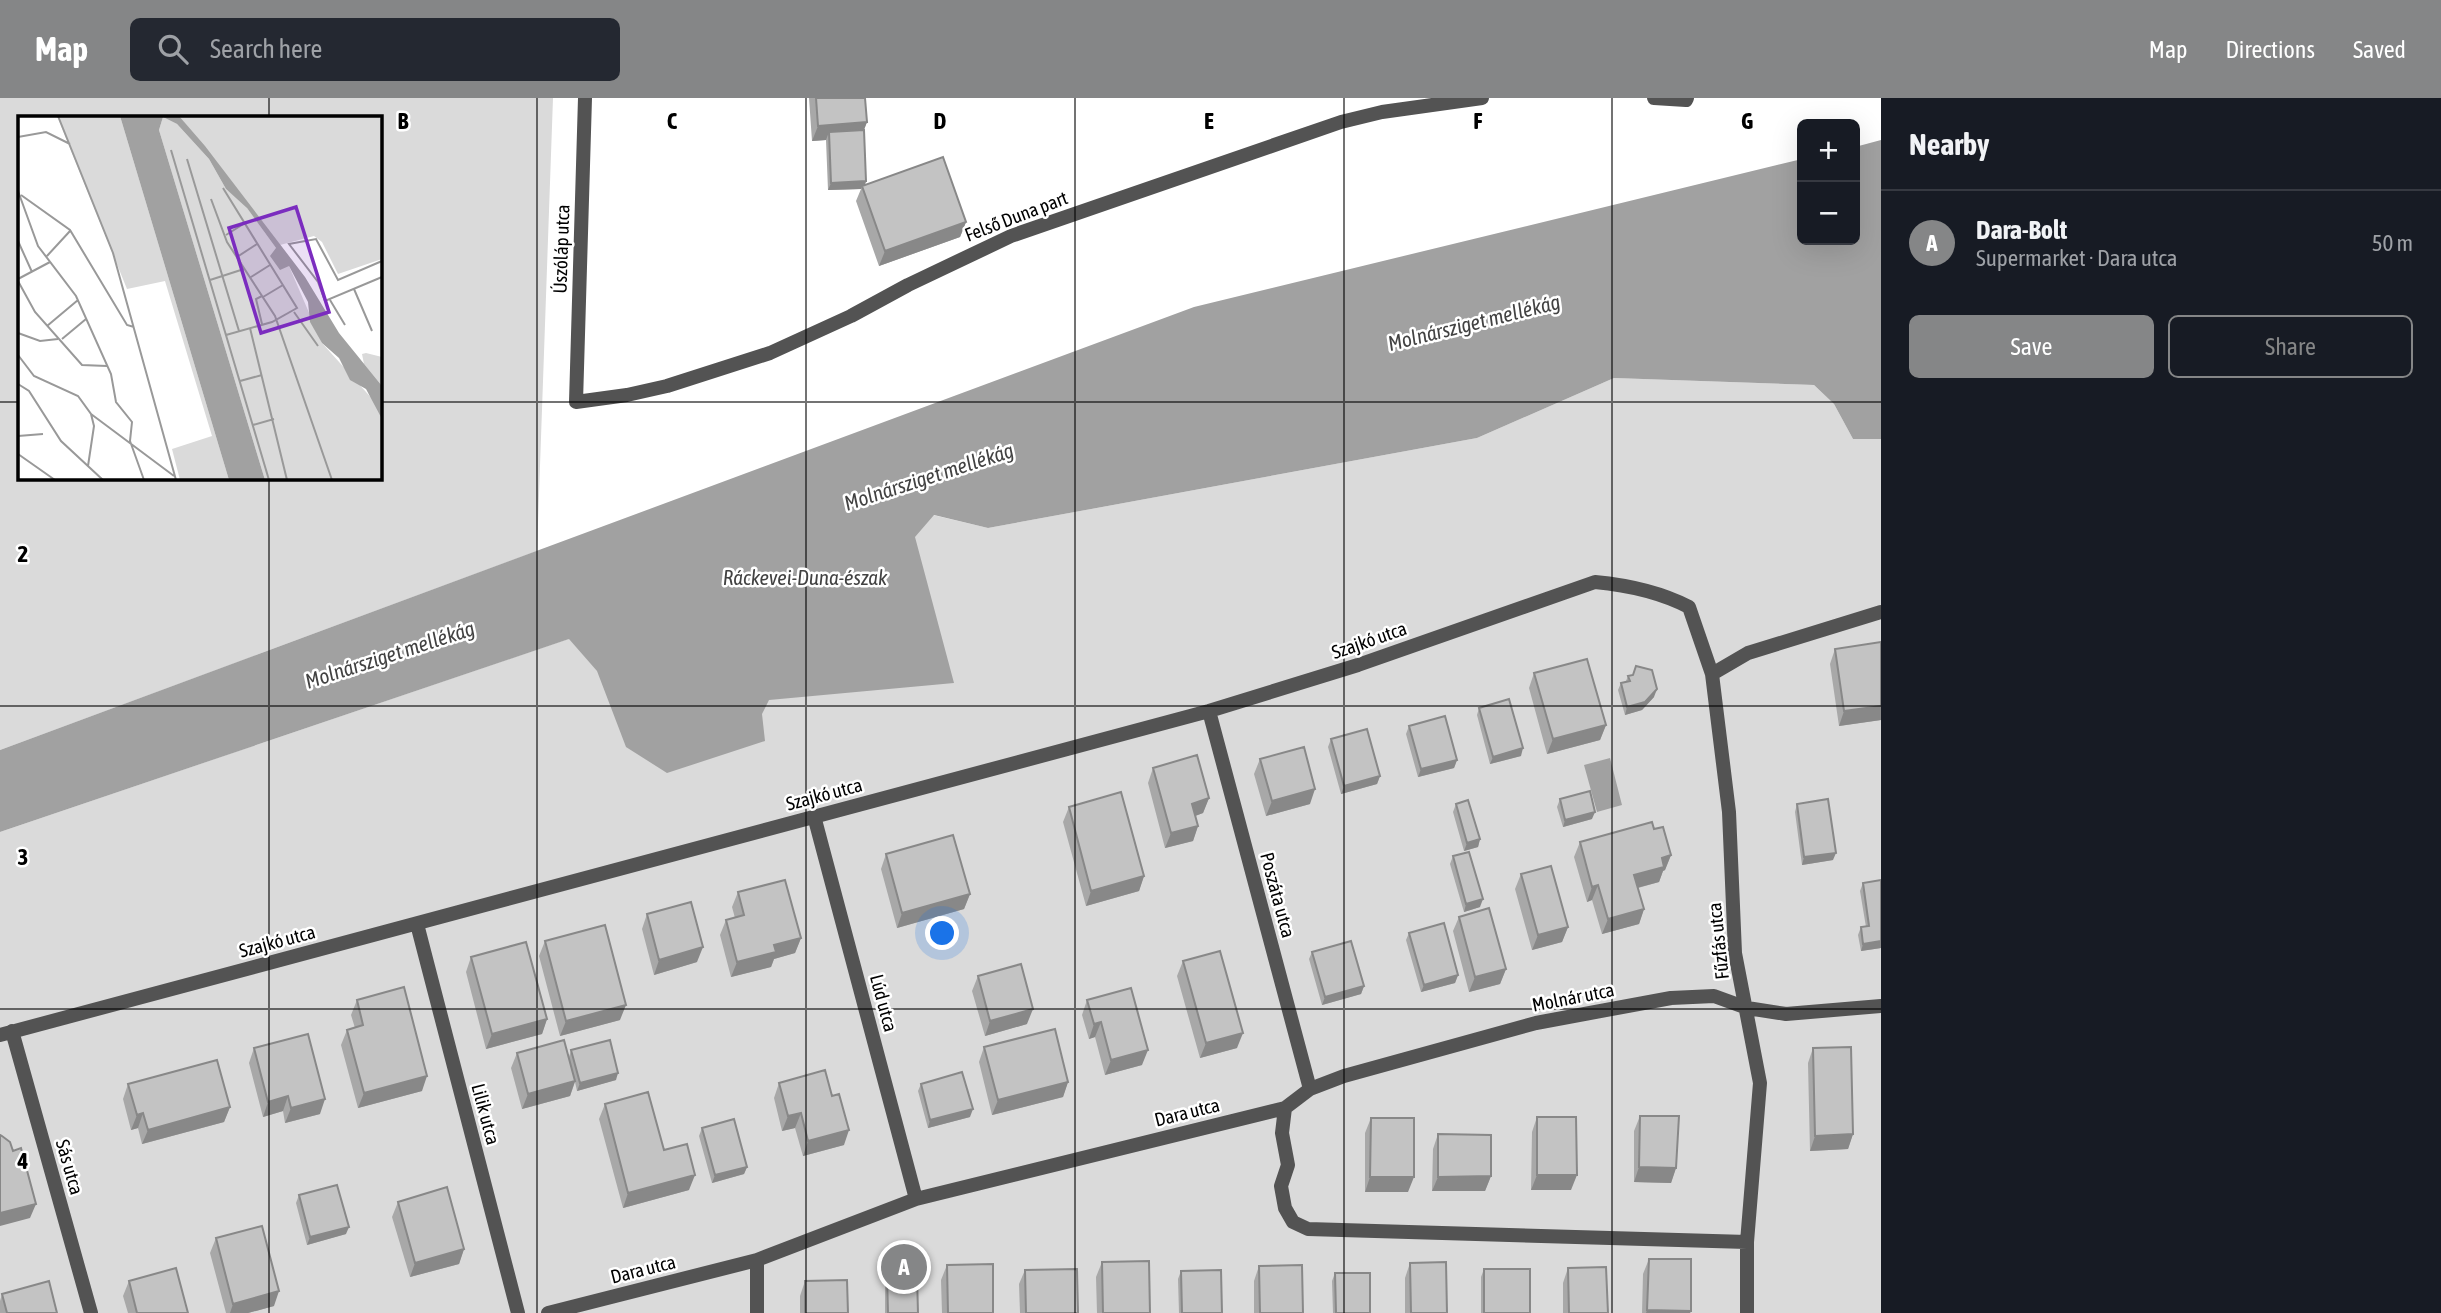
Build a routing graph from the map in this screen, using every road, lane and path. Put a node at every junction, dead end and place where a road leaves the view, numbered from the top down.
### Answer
1 (585, 98) edge
2 (1482, 98) edge
3 (1654, 98) edge
4 (1687, 99) edge
5 (576, 402) joint
6 (1652, 593) joint
7 (1881, 612) edge
8 (1712, 674) junction
9 (1209, 711) junction
10 (814, 816) junction
11 (417, 924) junction
12 (1881, 1006) edge
13 (1747, 1008) junction
14 (6, 1033) edge
15 (1310, 1089) junction
16 (1285, 1108) junction
17 (916, 1199) junction
18 (1747, 1242) junction
19 (757, 1260) junction
20 (91, 1313) edge
21 (518, 1313) edge
22 (548, 1313) edge
23 (757, 1313) edge
24 (1747, 1313) edge

1 - 5 street, Úszóláp utca
2 - 5 street, Felső Duna part
3 - 4 street
6 - 8 street, Fűzfás utca
6 - 9 street, Szajkó utca
7 - 8 street
8 - 13 street, Fűzfás utca
9 - 10 street, Szajkó utca
9 - 15 street, Poszáta utca
10 - 11 street, Szajkó utca
10 - 17 street, Lúd utca
11 - 14 street, Szajkó utca
11 - 21 street, Lilik utca
12 - 13 street, Molnár utca
13 - 15 street, Molnár utca
13 - 18 street, Fűzfás utca
14 - 20 street, Sás utca
15 - 16 street, Molnár utca
16 - 17 street, Dara utca
16 - 18 street
17 - 19 street, Dara utca
18 - 24 street, Fűzfás utca
19 - 22 street, Dara utca
19 - 23 street

